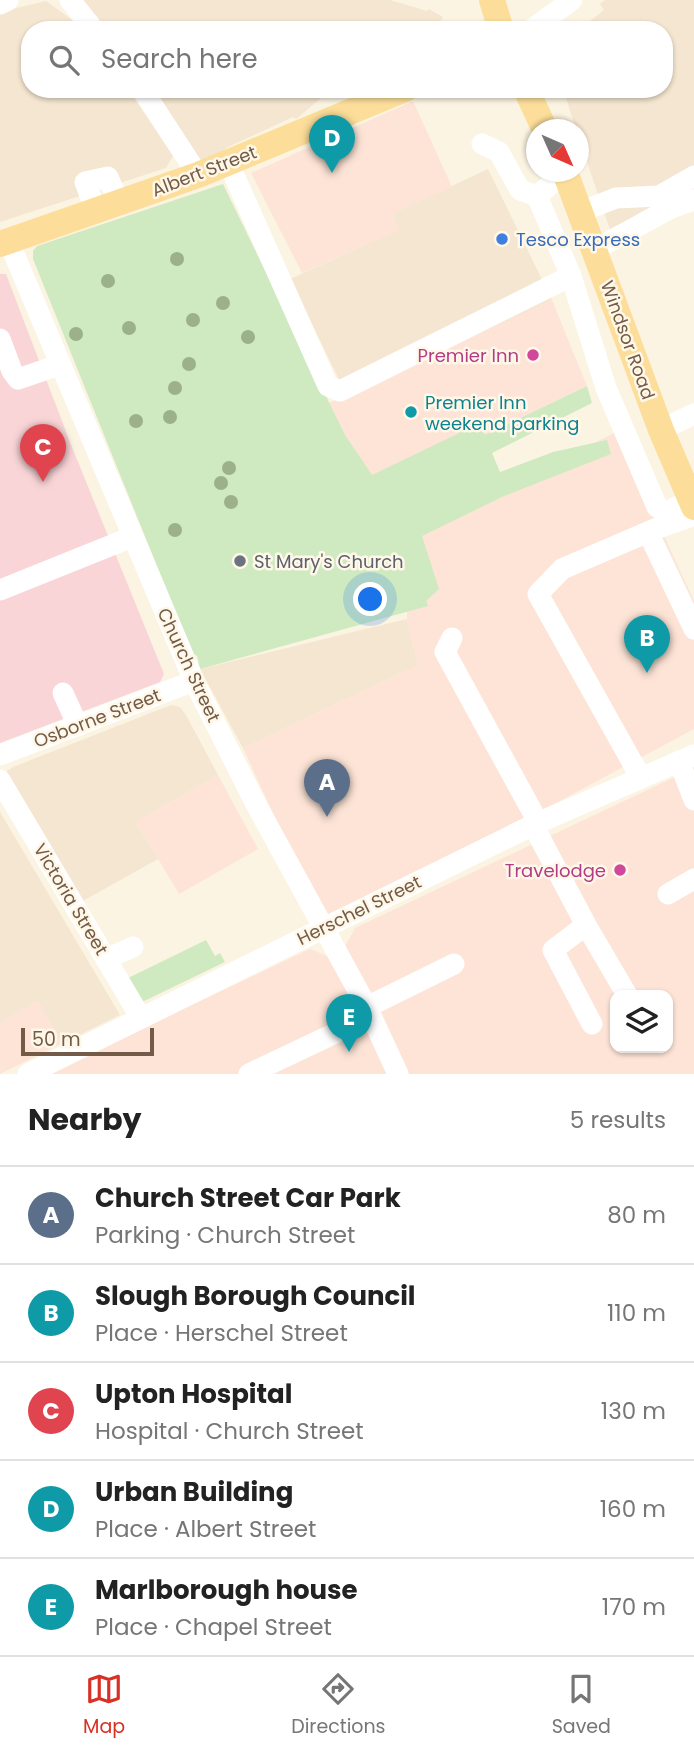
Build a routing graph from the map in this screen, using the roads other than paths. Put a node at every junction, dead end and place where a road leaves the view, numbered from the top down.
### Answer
1 (8, 0) edge
2 (70, 0) edge
3 (492, 0) edge
4 (572, 0) edge
5 (0, 4) edge
6 (87, 21) edge
7 (498, 21) edge
8 (543, 21) edge
9 (148, 98) edge
10 (383, 98) edge
11 (530, 98) edge
12 (540, 119) edge
13 (482, 144) dead end
14 (228, 162) junction
15 (198, 175) junction
16 (694, 176) edge
17 (553, 182) edge
18 (569, 182) edge
19 (537, 196) junction
20 (694, 200) edge
21 (580, 212) junction
22 (4, 244) edge
23 (594, 250) junction
24 (572, 276) junction
25 (0, 339) edge
26 (59, 365) junction
27 (694, 414) edge
28 (661, 430) junction
29 (693, 507) edge
30 (648, 532) junction
31 (132, 537) junction
32 (0, 590) edge
33 (694, 629) edge
34 (452, 638) dead end
35 (194, 681) junction
36 (62, 692) dead end
37 (78, 726) junction
38 (0, 755) edge
39 (687, 758) edge
40 (641, 778) junction
41 (0, 780) edge
42 (694, 800) edge
43 (536, 824) junction
44 (694, 879) edge
45 (668, 894) dead end
46 (586, 925) junction
47 (325, 927) junction
48 (133, 947) dead end
49 (106, 959) junction
50 (454, 964) dead end
51 (624, 990) edge
52 (369, 1012) junction
53 (141, 1018) junction
54 (592, 1024) dead end
55 (28, 1074) edge
56 (249, 1074) edge
57 (398, 1074) edge

1 - 5 street
2 - 6 street
3 - 7 main road
4 - 8 street
9 - 15 street
10 - 14 main road, Albert Street
11 - 12 main road
13 - 19 street
14 - 15 main road, Albert Street
14 - 24 street
15 - 22 main road, Albert Street
16 - 21 street
17 - 19 street
18 - 21 main road, Windsor Road
19 - 24 street
20 - 23 street
21 - 23 main road, Windsor Road
22 - 26 street, Church Street
23 - 28 main road, Windsor Road
24 - 29 street
25 - 26 street
26 - 31 street, Church Street
27 - 28 street
28 - 29 main road, Windsor Road
29 - 30 street
30 - 33 street
30 - 40 street
31 - 32 street
31 - 35 street, Church Street
34 - 43 street
35 - 37 street, Osborne Street
35 - 47 street, Church Street
36 - 37 street
37 - 38 street, Osborne Street
39 - 40 street, Herschel Street
39 - 42 street
40 - 43 street, Herschel Street
41 - 49 street, Victoria Street
43 - 46 street
43 - 47 street, Herschel Street
44 - 45 street
46 - 51 street
46 - 54 street
47 - 52 street, Church Street
47 - 53 street, Herschel Street
48 - 49 street
49 - 53 street, Victoria Street
50 - 52 street
52 - 56 street
52 - 57 street, Church Street
53 - 55 street, Herschel Street

